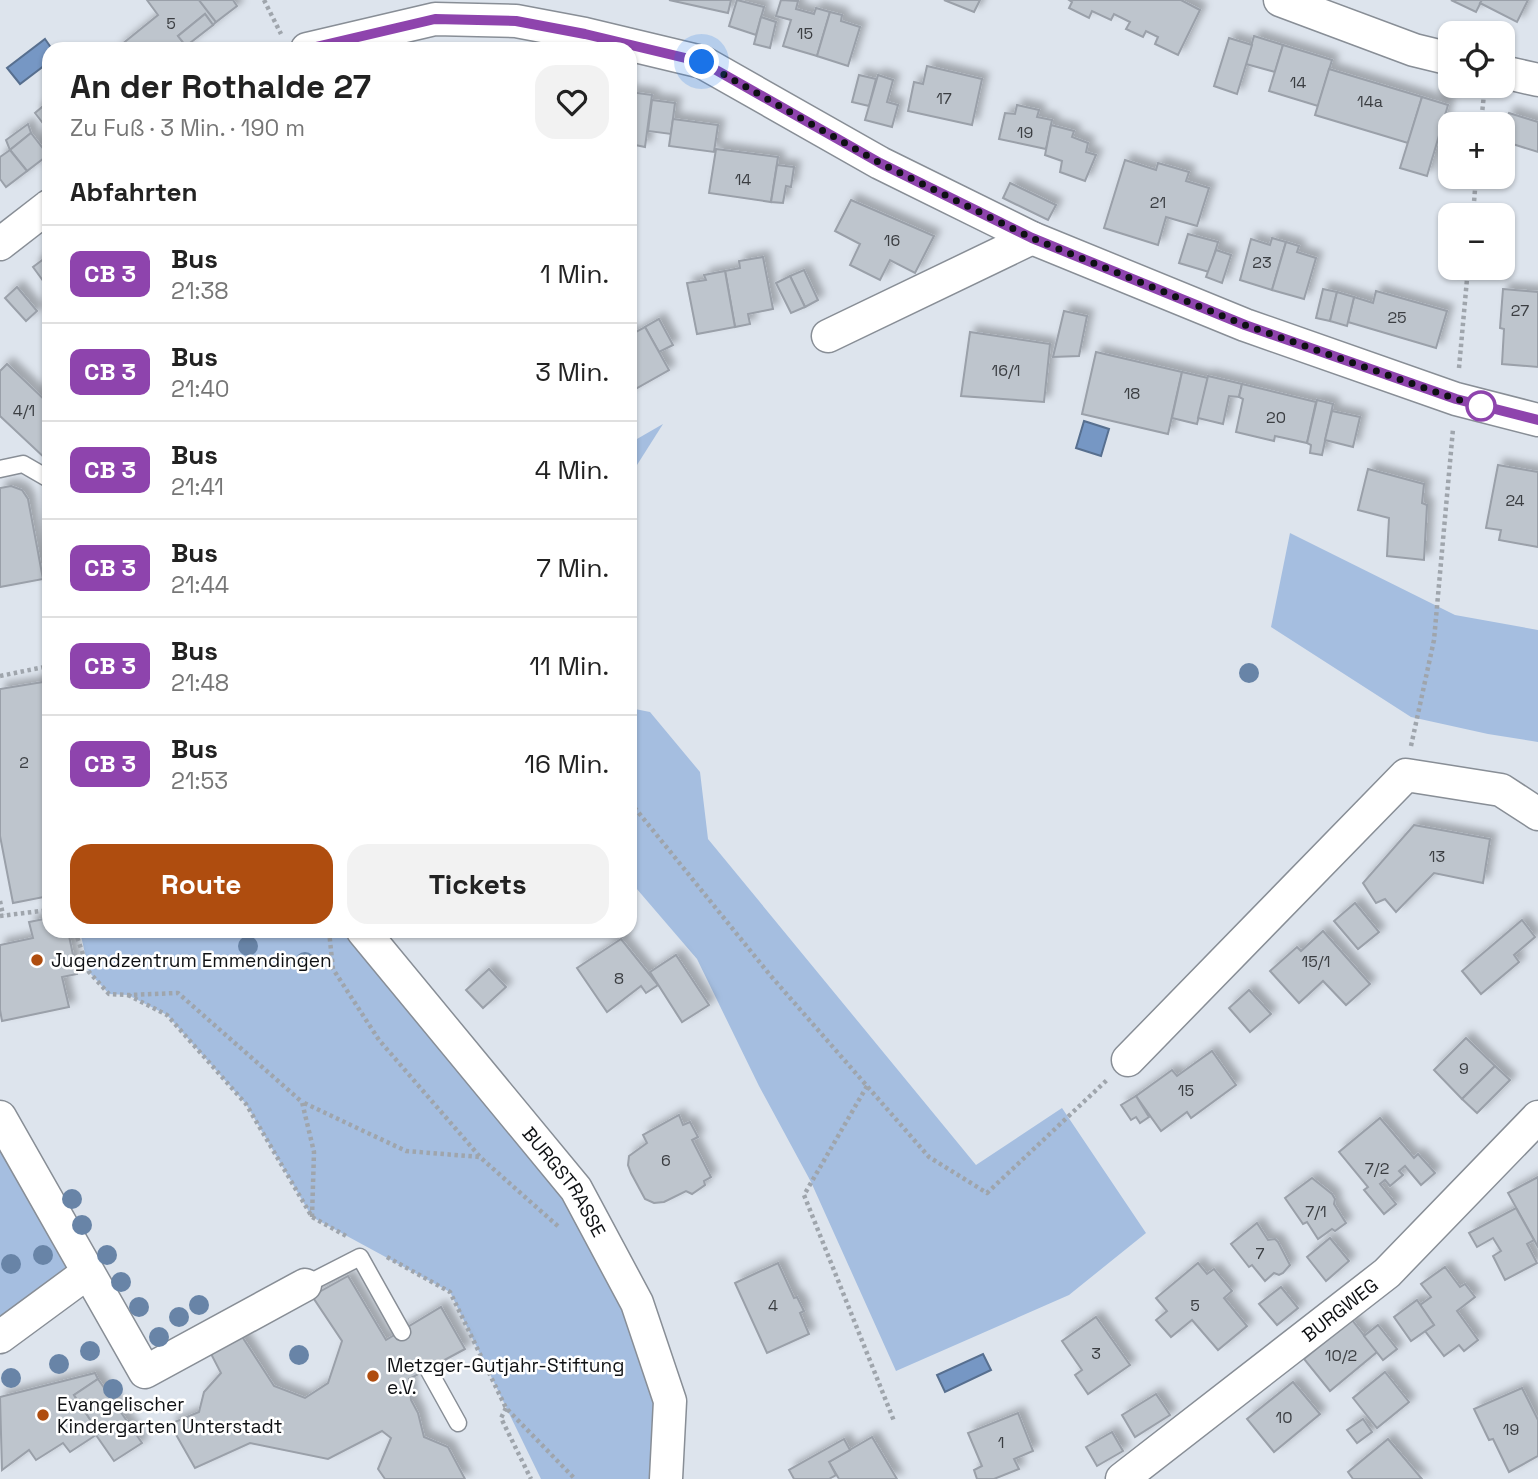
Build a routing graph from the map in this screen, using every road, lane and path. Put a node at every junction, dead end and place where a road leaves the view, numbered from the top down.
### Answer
1 (264, 0) edge
2 (1280, 0) edge
3 (294, 42) edge
4 (301, 42) edge
5 (618, 42) edge
6 (637, 46) edge
7 (1438, 56) edge
8 (1515, 75) edge
9 (1538, 80) edge
10 (42, 211) edge
11 (1032, 238) junction
12 (0, 244) edge
13 (1467, 280) edge
14 (828, 336) dead end
15 (1456, 399) junction
16 (1538, 421) edge
17 (0, 469) edge
18 (42, 475) edge
19 (42, 667) edge
20 (0, 676) edge
21 (1406, 775) junction
22 (637, 811) edge
23 (1538, 814) edge
24 (0, 901) edge
25 (42, 911) edge
26 (1, 915) edge
27 (77, 938) edge
28 (329, 938) edge
29 (369, 938) edge
30 (128, 995) junction
31 (1128, 1060) joint
32 (867, 1086) junction
33 (302, 1102) junction
34 (0, 1117) edge
35 (1538, 1117) edge
36 (481, 1157) junction
37 (312, 1217) junction
38 (561, 1229) dead end
39 (358, 1242) dead end
40 (381, 1254) dead end
41 (87, 1273) junction
42 (305, 1285) joint
43 (402, 1332) dead end
44 (0, 1337) edge
45 (428, 1369) dead end
46 (506, 1408) junction
47 (894, 1421) dead end
48 (458, 1423) dead end
49 (531, 1479) edge
50 (575, 1479) edge
51 (666, 1479) edge
52 (1122, 1479) edge

1 - 3 path
2 - 7 street
4 - 5 street
6 - 11 street
8 - 9 street
10 - 12 street
11 - 14 street
11 - 15 street
13 - 15 path
15 - 16 street
15 - 21 path
17 - 18 lane
19 - 20 path
21 - 23 street
21 - 31 street
22 - 32 path
24 - 26 path
25 - 26 path
27 - 30 path
28 - 36 path
29 - 51 street, BURGSTRASSE
30 - 33 path
30 - 37 path
31 - 32 path
32 - 47 path
33 - 36 path
33 - 37 path
34 - 41 street
35 - 52 street, BURGWEG
36 - 38 path
37 - 39 path
40 - 46 path
41 - 42 street
41 - 44 street
42 - 43 lane
45 - 48 lane
46 - 49 path
46 - 50 path

